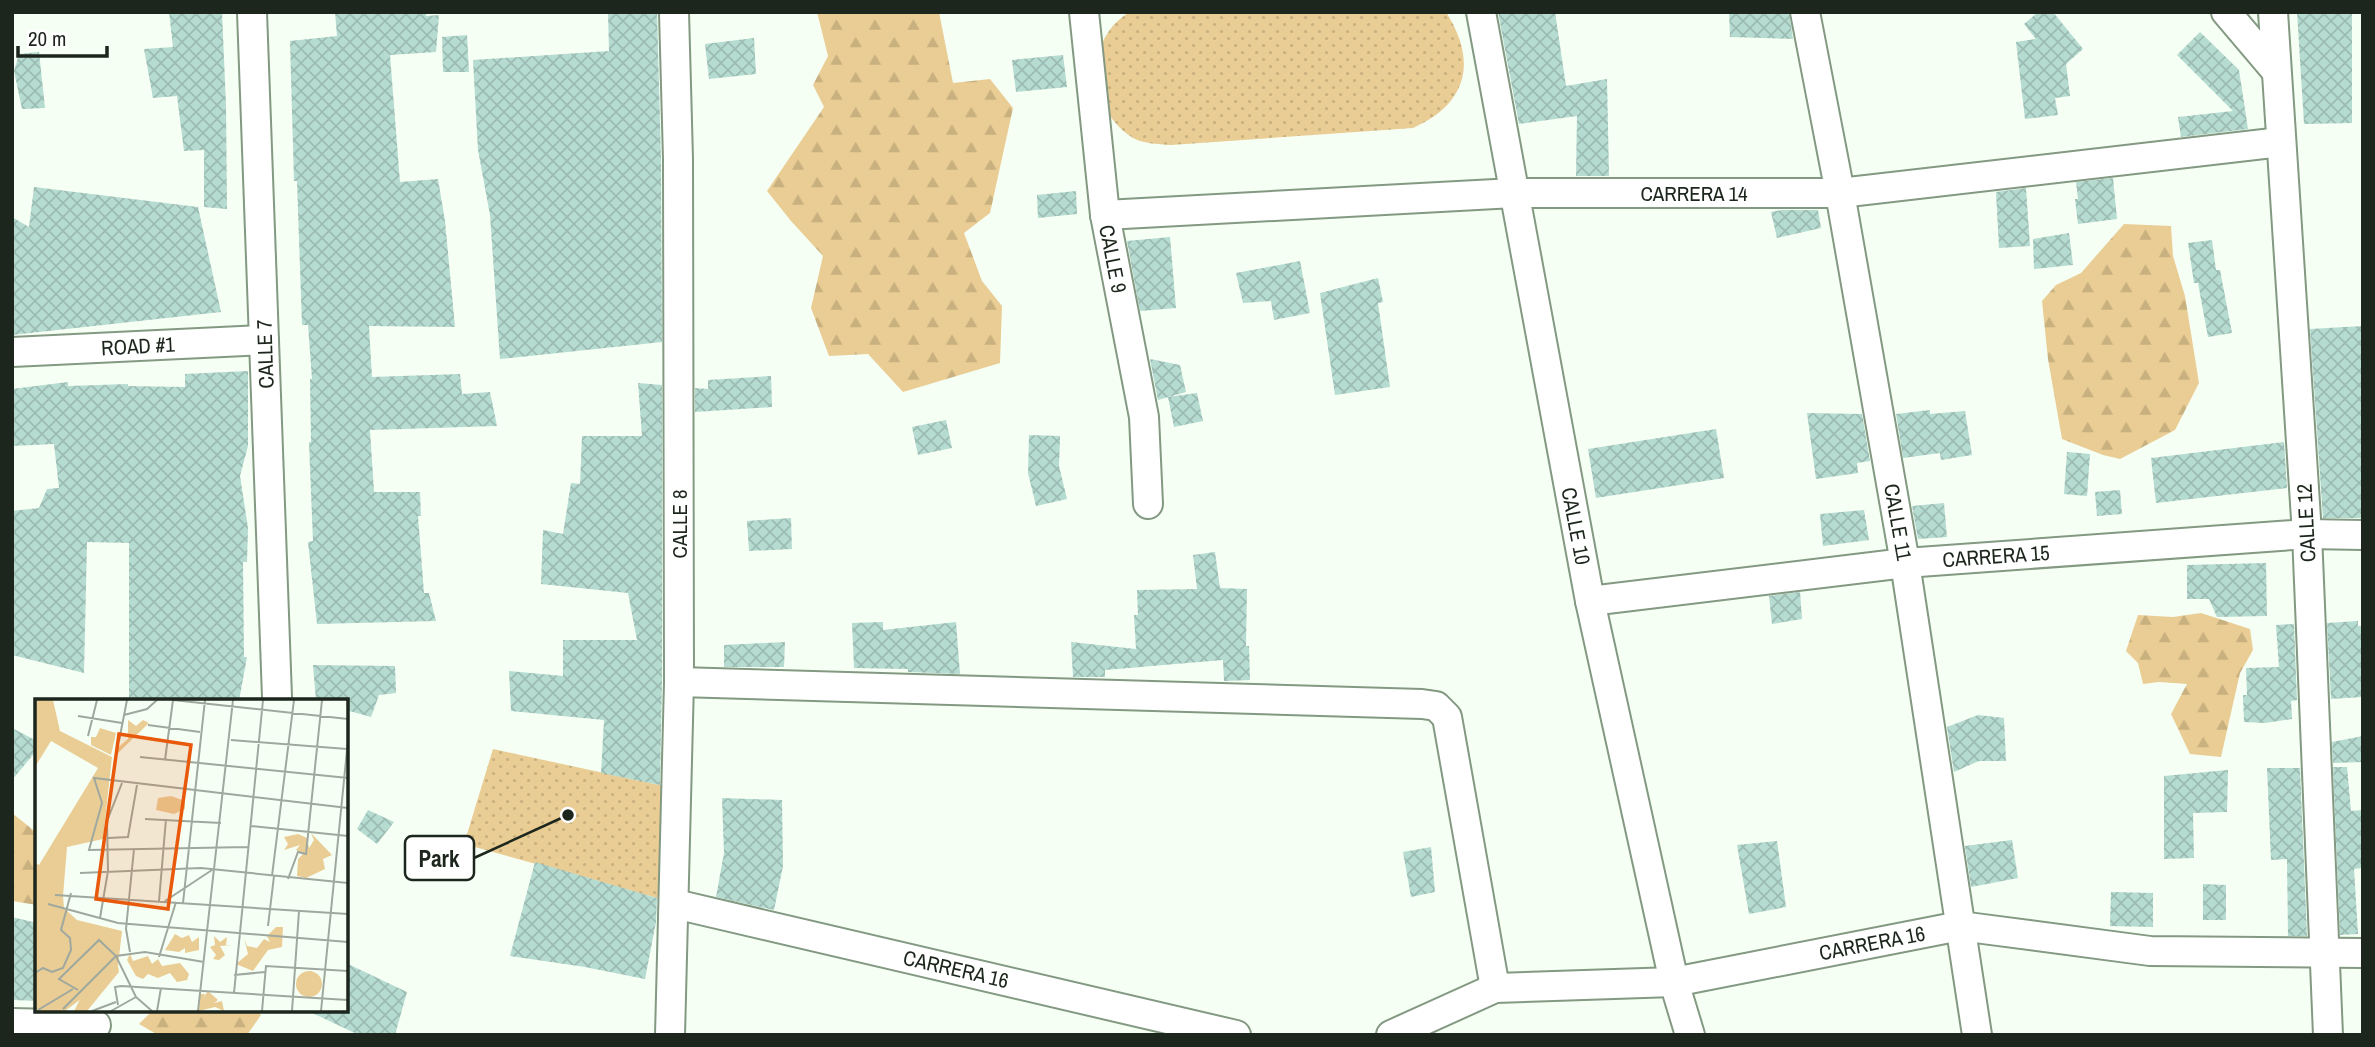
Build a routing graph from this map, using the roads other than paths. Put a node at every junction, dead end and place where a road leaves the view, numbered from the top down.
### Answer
1 (252, 12) edge
2 (674, 12) edge
3 (1084, 12) edge
4 (1481, 12) edge
5 (1805, 12) edge
6 (2226, 12) edge
7 (2273, 12) edge
8 (2276, 71) junction
9 (2281, 142) junction
10 (1514, 193) junction
11 (1840, 193) junction
12 (1105, 215) junction
13 (264, 340) junction
14 (12, 352) edge
15 (1148, 504) dead end
16 (2307, 534) junction
17 (2363, 535) edge
18 (1905, 563) junction
19 (1590, 601) junction
20 (679, 682) junction
21 (277, 696) dead end
22 (675, 904) junction
23 (1959, 926) junction
24 (2325, 953) junction
25 (2363, 953) edge
26 (1674, 982) junction
27 (1495, 988) junction
28 (12, 1023) edge
29 (96, 1025) dead end
30 (670, 1035) edge
31 (1236, 1035) edge
32 (1391, 1035) edge
33 (1690, 1035) edge
34 (1977, 1035) edge
35 (2328, 1035) edge

1 - 13 street, CALLE 7
2 - 20 street, CALLE 8
3 - 12 street, CALLE 9
4 - 10 street, CALLE 10
5 - 11 street, CALLE 11
6 - 8 street
7 - 8 street, CALLE 12
8 - 9 street, CALLE 12
9 - 11 street, CARRERA 14
9 - 16 street, CALLE 12
10 - 11 street, CARRERA 14
10 - 12 street, CARRERA 14
10 - 19 street, CALLE 10
11 - 18 street, CALLE 11
12 - 15 street, CALLE 9
13 - 14 street, ROAD #1
13 - 21 street, CALLE 7
16 - 17 street, CARRERA 15
16 - 18 street, CARRERA 15
16 - 24 street, CALLE 12
18 - 19 street, CARRERA 15
18 - 23 street, CALLE 11
19 - 26 street, CALLE 10
20 - 22 street, CALLE 8
20 - 27 street
22 - 30 street, CALLE 8
22 - 31 street, CARRERA 16
23 - 24 street, CARRERA 16
23 - 26 street, CARRERA 16
23 - 34 street, CALLE 11
24 - 25 street, CARRERA 16
24 - 35 street, CALLE 12
26 - 27 street, CARRERA 16
26 - 33 street, CALLE 10
27 - 32 street, CARRERA 16
28 - 29 street

